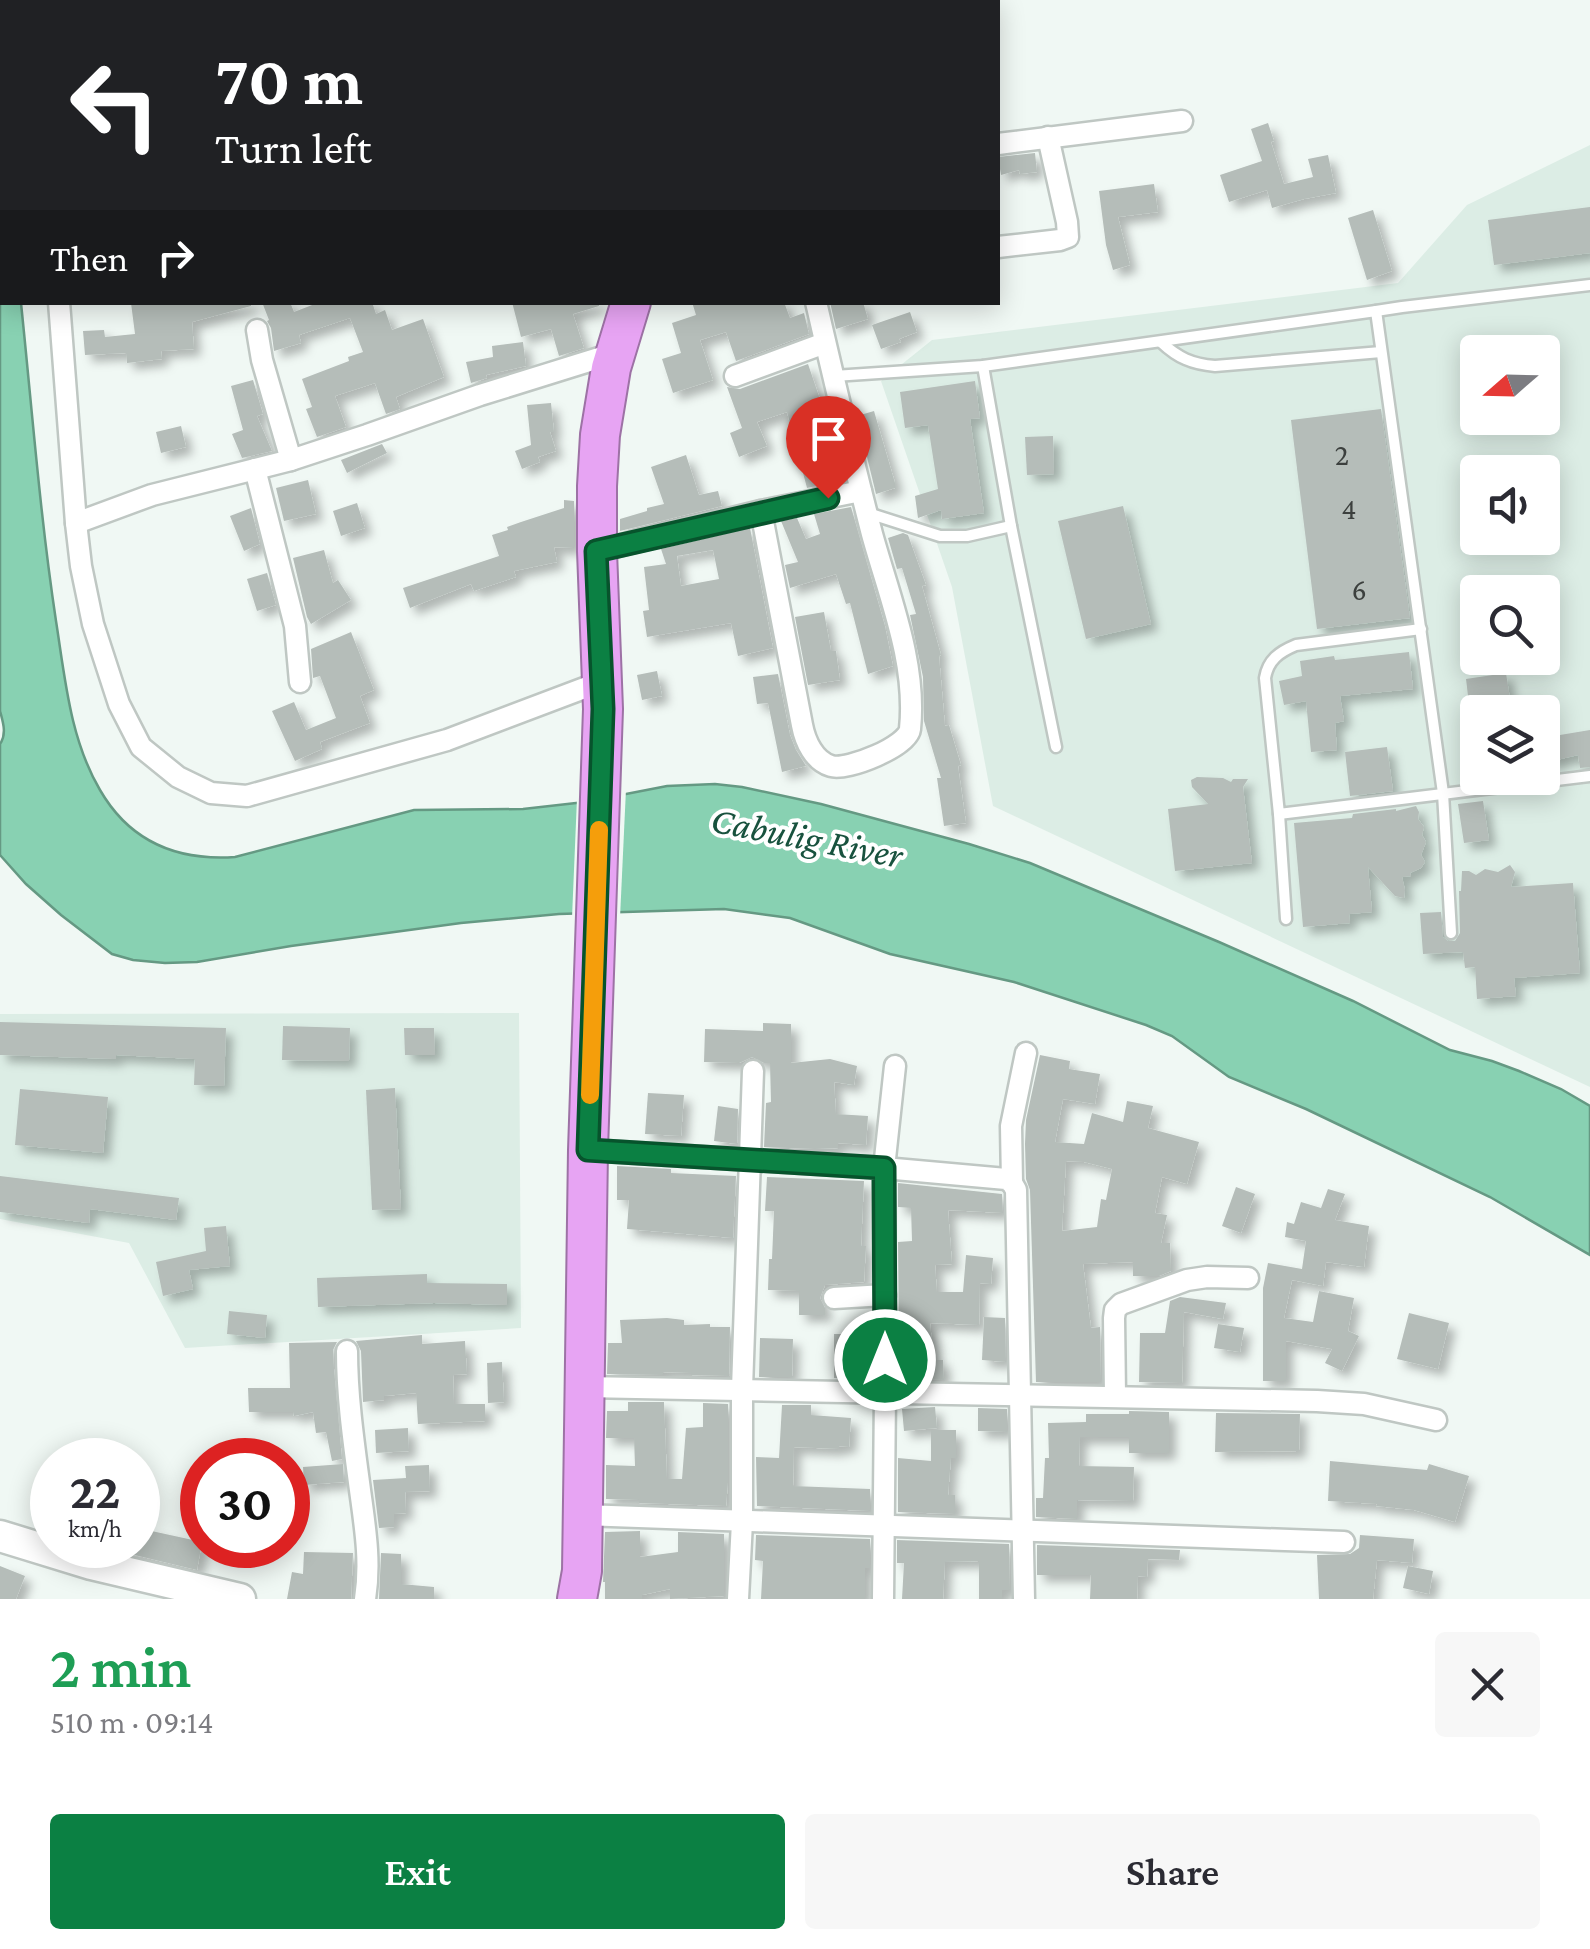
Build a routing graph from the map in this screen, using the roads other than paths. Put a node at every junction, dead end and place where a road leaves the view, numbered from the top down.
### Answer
1 (1182, 121) dead end
2 (1048, 137) junction
3 (1000, 144) edge
4 (1000, 247) edge
5 (1590, 286) edge
6 (59, 305) edge
7 (631, 305) edge
8 (817, 305) edge
9 (1376, 312) junction
10 (258, 330) dead end
11 (1161, 342) junction
12 (826, 343) junction
13 (1382, 352) junction
14 (615, 354) junction
15 (982, 366) junction
16 (735, 376) dead end
17 (834, 376) junction
18 (291, 460) junction
19 (255, 470) junction
20 (861, 491) junction
21 (760, 511) junction
22 (867, 512) junction
23 (76, 523) junction
24 (1011, 526) junction
25 (596, 551) junction
26 (1421, 629) junction
27 (300, 682) dead end
28 (603, 695) junction
29 (1056, 747) dead end
30 (1590, 776) edge
31 (1443, 793) junction
32 (1279, 814) junction
33 (1286, 919) dead end
34 (1451, 933) dead end
35 (1026, 1052) dead end
36 (895, 1066) dead end
37 (753, 1071) dead end
38 (588, 1150) junction
39 (751, 1160) junction
40 (884, 1168) junction
41 (1012, 1182) junction
42 (1248, 1278) dead end
43 (884, 1295) junction
44 (834, 1298) dead end
45 (347, 1351) dead end
46 (585, 1386) junction
47 (742, 1388) junction
48 (885, 1393) junction
49 (1115, 1395) junction
50 (1019, 1396) junction
51 (1436, 1420) dead end
52 (583, 1515) junction
53 (742, 1522) junction
54 (884, 1526) junction
55 (1022, 1530) junction
56 (0, 1536) edge
57 (1344, 1542) dead end
58 (240, 1599) edge
59 (365, 1599) edge
60 (578, 1599) edge
61 (738, 1599) edge
62 (882, 1599) edge
63 (1024, 1599) edge

1 - 2 street
2 - 3 street
2 - 4 street
5 - 9 lane
6 - 23 street
7 - 14 highway
8 - 12 street
9 - 11 lane
9 - 13 lane
10 - 18 street
11 - 13 lane
11 - 15 lane
12 - 16 street
12 - 17 street
13 - 26 lane
14 - 18 street
14 - 25 highway
15 - 17 lane
15 - 24 lane
17 - 20 street
18 - 19 street
19 - 23 street
19 - 27 street
20 - 21 street
20 - 22 street
21 - 22 street
21 - 25 street
22 - 24 lane
23 - 28 street
24 - 29 lane
25 - 28 highway
26 - 31 lane
26 - 32 lane
28 - 38 highway
30 - 31 lane
31 - 32 lane
31 - 34 lane
32 - 33 lane
35 - 41 street
36 - 40 street
37 - 39 street
38 - 39 street
38 - 46 highway
39 - 40 street
39 - 47 street
40 - 41 street
40 - 43 street
41 - 50 street
42 - 49 street
43 - 44 street
43 - 48 street
45 - 59 street
46 - 47 street
46 - 52 highway
47 - 48 street
47 - 53 street
48 - 50 street
48 - 54 street
49 - 50 street
49 - 51 street
50 - 55 street
52 - 53 street
52 - 60 highway
53 - 54 street
53 - 61 street
54 - 55 street
54 - 62 street
55 - 57 street
55 - 63 street
56 - 58 street

